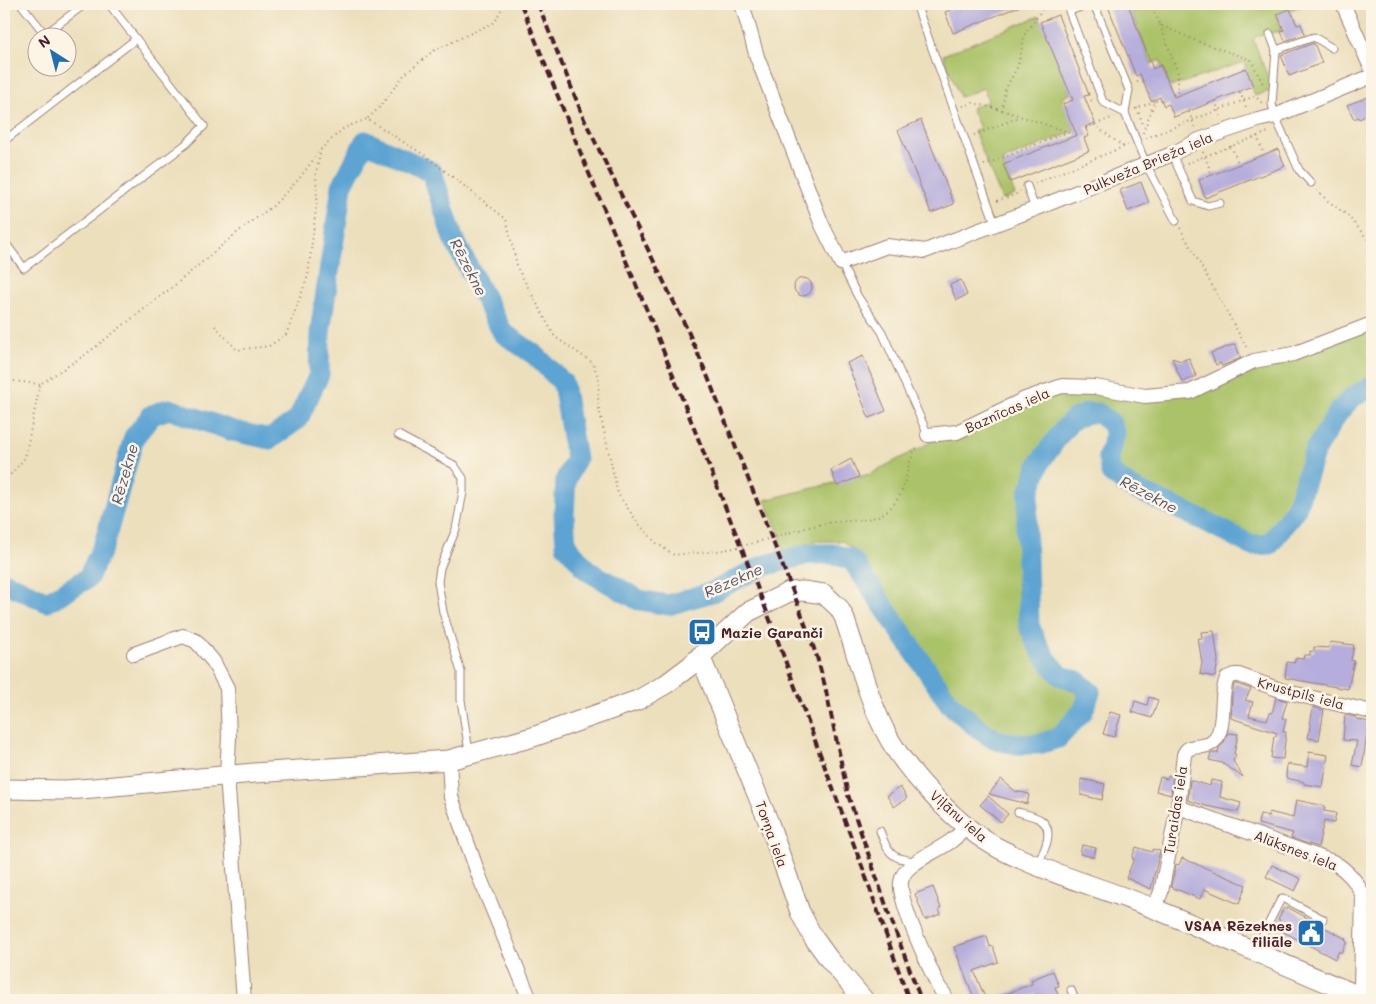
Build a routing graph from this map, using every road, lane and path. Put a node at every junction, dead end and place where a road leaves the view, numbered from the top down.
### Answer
1 (21, 4) edge
2 (85, 4) edge
3 (109, 4) edge
4 (916, 4) edge
5 (1046, 4) edge
6 (1090, 4) edge
7 (1094, 4) edge
8 (1151, 4) edge
9 (1343, 4) edge
10 (745, 5) edge
11 (501, 10) dead end
12 (1160, 25) junction
13 (1270, 34) dead end
14 (136, 39) junction
15 (1332, 48) dead end
16 (1276, 50) junction
17 (1372, 70) edge
18 (1372, 76) edge
19 (1264, 88) dead end
20 (1171, 95) dead end
21 (1161, 99) dead end
22 (1137, 108) dead end
23 (954, 110) junction
24 (1002, 110) junction
25 (1125, 113) junction
26 (1020, 117) junction
27 (367, 119) junction
28 (1278, 122) junction
29 (1094, 125) dead end
30 (1145, 128) junction
31 (1068, 132) junction
32 (1076, 133) dead end
33 (1142, 134) dead end
34 (965, 139) junction
35 (4, 141) edge
36 (1124, 147) dead end
37 (321, 149) junction
38 (1175, 160) junction
39 (1146, 164) junction
40 (976, 169) junction
41 (1311, 183) joint
42 (1027, 186) dead end
43 (1220, 203) dead end
44 (1035, 209) junction
45 (1372, 209) edge
46 (1176, 222) joint
47 (995, 223) junction
48 (4, 241) edge
49 (1372, 244) edge
50 (1372, 247) edge
51 (841, 263) junction
52 (1372, 324) edge
53 (215, 326) dead end
54 (1254, 361) junction
55 (4, 380) edge
56 (40, 384) junction
57 (398, 435) dead end
58 (928, 435) junction
59 (4, 482) edge
60 (707, 650) junction
61 (134, 654) dead end
62 (1230, 676) joint
63 (1372, 712) edge
64 (470, 755) junction
65 (449, 760) junction
66 (227, 776) junction
67 (4, 789) edge
68 (1178, 807) junction
69 (1018, 812) dead end
70 (967, 826) junction
71 (880, 831) dead end
72 (915, 864) junction
73 (1037, 866) junction
74 (1154, 909) junction
75 (1323, 919) dead end
76 (1254, 950) junction
77 (1071, 990) dead end
78 (946, 997) edge
79 (1364, 998) edge
80 (244, 1000) edge
81 (530, 1000) edge
82 (864, 1000) edge
83 (1075, 1000) edge

1 - 2 lane
3 - 14 lane
4 - 23 lane
5 - 24 path
6 - 25 lane
7 - 25 lane
8 - 12 path
9 - 17 street
10 - 51 street
11 - 27 path
12 - 19 path
12 - 20 path
13 - 16 lane
14 - 35 lane
14 - 48 lane
15 - 16 lane
16 - 28 lane
18 - 28 street, Pulkveža Brieža iela
21 - 30 path
22 - 30 path
23 - 24 path
23 - 34 lane
24 - 26 path
25 - 39 lane
26 - 31 path
26 - 34 path
27 - 37 path
27 - 58 path
28 - 38 path
28 - 38 street, Pulkveža Brieža iela
28 - 41 lane
29 - 36 path
30 - 33 path
31 - 32 path
31 - 40 path
34 - 40 lane
37 - 53 path
37 - 56 path
38 - 39 street, Pulkveža Brieža iela
38 - 43 lane
39 - 44 street, Pulkveža Brieža iela
39 - 46 lane
40 - 47 lane
41 - 49 path
42 - 44 lane
44 - 47 street, Pulkveža Brieža iela
45 - 49 path
46 - 54 path
47 - 51 street, Pulkveža Brieža iela
49 - 50 path
51 - 58 lane
52 - 54 street, Baznīcas iela
54 - 58 street, Baznīcas iela
55 - 56 path
56 - 59 path
57 - 64 lane
60 - 64 main road, Viļānu iela
60 - 70 main road, Viļānu iela
60 - 82 main road, Torņa iela
61 - 66 street
62 - 63 street, Krustpils iela
62 - 68 street, Turaidas iela
64 - 65 main road, Viļānu iela
65 - 66 main road, Viļānu iela
65 - 81 street
66 - 67 main road, Viļānu iela
66 - 80 street
68 - 74 street, Turaidas iela
68 - 79 street, Alūksnes iela
69 - 73 lane
70 - 72 street
70 - 73 main road, Viļānu iela
71 - 72 lane
72 - 78 street
73 - 74 main road, Viļānu iela
74 - 76 main road, Viļānu iela
75 - 76 lane
76 - 79 main road, Viļānu iela
77 - 83 lane

